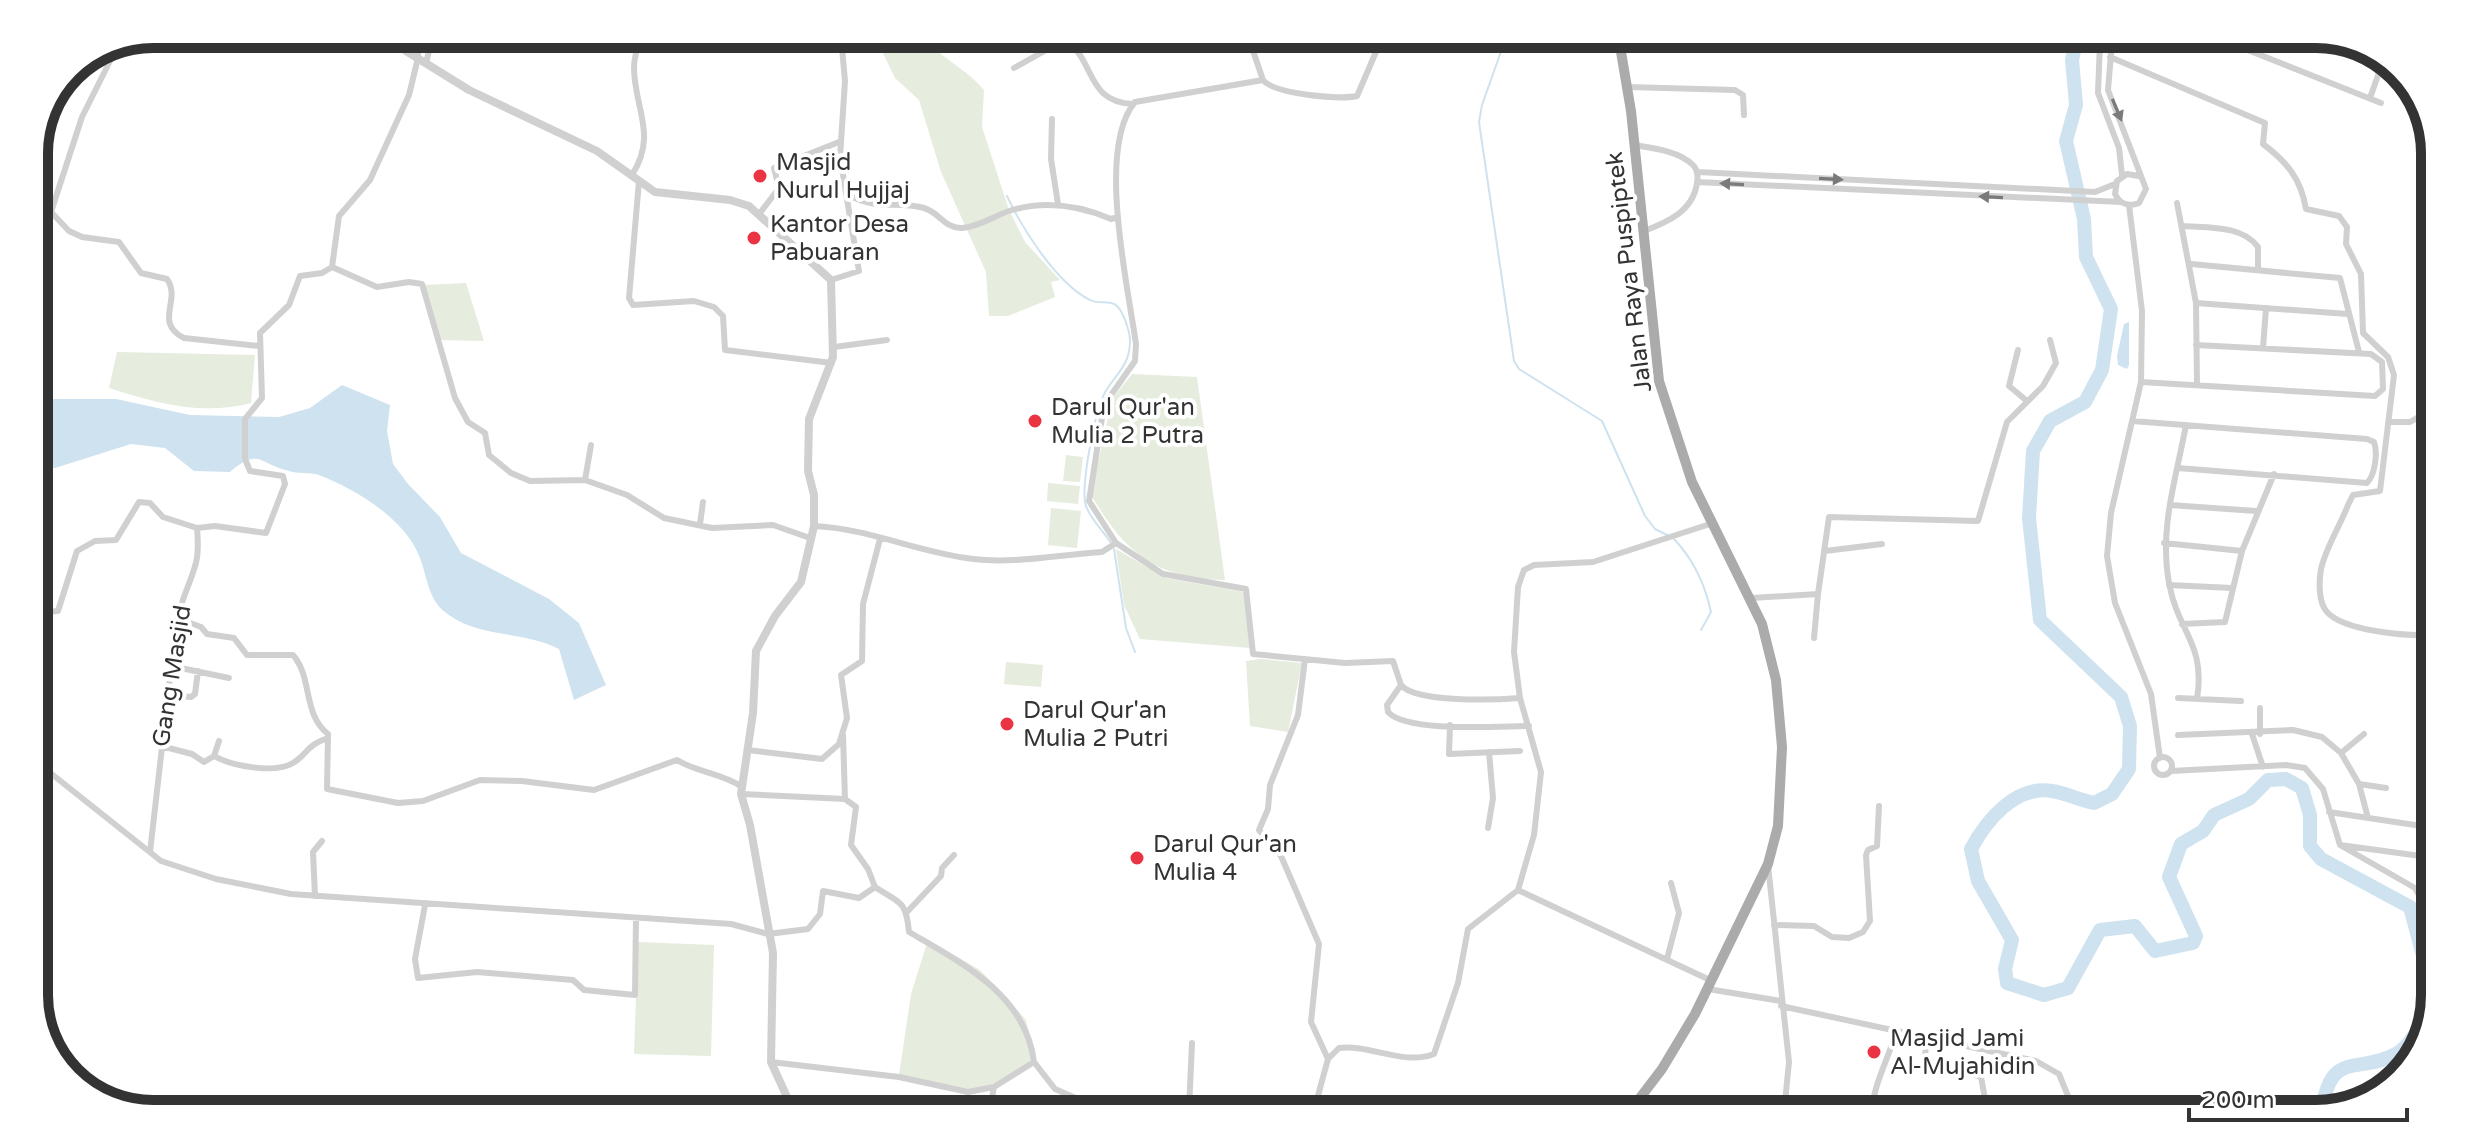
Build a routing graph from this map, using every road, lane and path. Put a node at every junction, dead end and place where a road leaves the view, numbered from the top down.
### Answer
1 (406, 48) edge
2 (420, 48) edge
3 (428, 48) edge
4 (638, 48) edge
5 (842, 48) edge
6 (1050, 48) edge
7 (1075, 48) edge
8 (1252, 48) edge
9 (1378, 48) edge
10 (1621, 48) edge
11 (2100, 48) edge
12 (2111, 48) edge
13 (2243, 48) edge
14 (112, 57) edge
15 (2110, 57) junction
16 (422, 61) junction
17 (1014, 68) dead end
18 (2380, 70) edge
19 (1263, 80) junction
20 (1628, 87) junction
21 (2370, 98) junction
22 (2381, 103) dead end
23 (1133, 104) junction
24 (1744, 115) dead end
25 (1052, 119) dead end
26 (839, 142) junction
27 (1634, 145) junction
28 (1698, 172) junction
29 (2122, 175) junction
30 (2139, 176) junction
31 (636, 178) junction
32 (1697, 182) junction
33 (2115, 184) junction
34 (846, 194) junction
35 (2121, 202) junction
36 (2177, 203) dead end
37 (1058, 204) junction
38 (2129, 205) junction
39 (48, 211) edge
40 (51, 212) junction
41 (760, 213) junction
42 (1118, 217) junction
43 (2183, 226) junction
44 (1644, 231) junction
45 (2191, 264) junction
46 (332, 267) junction
47 (2258, 269) junction
48 (831, 280) junction
49 (2196, 303) junction
50 (2266, 308) junction
51 (2348, 314) junction
52 (887, 340) dead end
53 (2050, 340) dead end
54 (2196, 345) junction
55 (259, 346) junction
56 (834, 347) junction
57 (2263, 348) junction
58 (2018, 350) dead end
59 (2359, 352) junction
60 (832, 363) junction
61 (2141, 382) junction
62 (2197, 385) junction
63 (2027, 401) junction
64 (2421, 418) edge
65 (2132, 421) junction
66 (2390, 422) junction
67 (2186, 425) junction
68 (591, 445) dead end
69 (2178, 468) junction
70 (2274, 474) junction
71 (585, 480) junction
72 (703, 502) dead end
73 (2170, 505) junction
74 (2256, 511) junction
75 (700, 524) junction
76 (1710, 524) junction
77 (814, 526) junction
78 (197, 528) junction
79 (810, 538) junction
80 (880, 539) junction
81 (2164, 543) junction
82 (1882, 544) dead end
83 (1113, 546) junction
84 (1825, 551) junction
85 (2242, 551) junction
86 (2169, 585) junction
87 (2232, 588) junction
88 (1818, 594) junction
89 (1751, 598) junction
90 (48, 612) edge
91 (182, 620) junction
92 (2182, 624) junction
93 (2421, 635) edge
94 (1814, 638) dead end
95 (1305, 659) junction
96 (171, 666) junction
97 (198, 671) junction
98 (229, 678) dead end
99 (1401, 685) junction
100 (168, 695) junction
101 (1520, 698) junction
102 (2178, 698) dead end
103 (2197, 699) junction
104 (2241, 701) dead end
105 (2260, 708) dead end
106 (1450, 725) junction
107 (1529, 726) junction
108 (843, 734) junction
109 (2256, 734) junction
110 (2364, 734) dead end
111 (2178, 735) dead end
112 (328, 738) junction
113 (219, 741) dead end
114 (161, 746) junction
115 (748, 750) junction
116 (1520, 751) dead end
117 (1489, 752) junction
118 (2341, 753) junction
119 (214, 756) junction
120 (2160, 758) junction
121 (2263, 767) junction
122 (48, 771) edge
123 (2171, 771) junction
124 (2359, 784) junction
125 (2386, 788) dead end
126 (741, 791) junction
127 (845, 799) junction
128 (1879, 806) dead end
129 (2329, 812) junction
130 (2368, 818) junction
131 (2421, 826) edge
132 (1488, 828) dead end
133 (322, 841) dead end
134 (2340, 845) junction
135 (150, 852) junction
136 (954, 855) dead end
137 (2421, 856) edge
138 (1768, 864) junction
139 (1671, 883) dead end
140 (875, 887) junction
141 (2415, 888) junction
142 (2421, 889) edge
143 (1518, 890) junction
144 (315, 896) junction
145 (2421, 898) edge
146 (425, 905) junction
147 (907, 912) junction
148 (636, 918) junction
149 (1774, 925) junction
150 (768, 934) junction
151 (1667, 959) junction
152 (1710, 985) junction
153 (1781, 1004) junction
154 (1896, 1031) junction
155 (1926, 1039) junction
156 (1192, 1043) dead end
157 (1328, 1059) junction
158 (771, 1062) junction
159 (1034, 1062) junction
160 (994, 1087) junction
161 (788, 1100) edge
162 (992, 1100) edge
163 (1078, 1100) edge
164 (1189, 1100) edge
165 (1317, 1100) edge
166 (1638, 1100) edge
167 (1786, 1100) edge
168 (1872, 1100) edge
169 (1985, 1100) edge
170 (2070, 1100) edge

1 - 16 street
2 - 16 street
3 - 16 street
4 - 31 street
5 - 26 street
6 - 17 street
7 - 23 street
8 - 19 street
9 - 19 street
10 - 20 main road, Jalan Raya Puspiptek
11 - 29 street
12 - 15 street
13 - 21 street
14 - 40 street
15 -> 30 street
15 - 66 street
16 - 31 street
16 - 46 street
18 - 21 street
19 - 23 street
20 - 24 street
20 - 27 main road, Jalan Raya Puspiptek
21 - 22 street
23 - 42 street
25 - 37 street
26 - 34 street
26 - 41 street
27 - 28 street
27 - 44 main road, Jalan Raya Puspiptek
28 - 32 street
28 -> 33 street
29 - 30 street
29 - 33 street
30 - 38 street
31 - 41 street
31 - 60 street
35 -> 32 street
32 - 44 street
33 - 35 street
34 - 37 street
34 - 48 street
35 - 38 street
36 - 43 street
37 - 42 street
38 - 61 street
39 - 40 street
40 - 55 street
41 - 48 street
42 - 83 street
43 - 45 street
43 - 47 street
44 - 76 main road, Jalan Raya Puspiptek
45 - 47 street
45 - 49 street
46 - 55 street
46 - 71 street
47 - 51 street
48 - 56 street
49 - 50 street
49 - 54 street
50 - 51 street
50 - 57 street
51 - 59 street
52 - 56 street
53 - 63 street
54 - 57 street
54 - 62 street
55 - 78 street
56 - 60 street
57 - 59 street
58 - 63 street
59 - 62 street
60 - 77 street
61 - 62 street
61 - 65 street
63 - 84 street
64 - 66 street
65 - 67 street
65 - 120 street
66 - 93 street
67 - 69 street
67 - 70 street
68 - 71 street
69 - 70 street
69 - 73 street
70 - 74 street
71 - 75 street
72 - 75 street
73 - 74 street
73 - 81 street
74 - 85 street
75 - 79 street
76 - 89 main road, Jalan Raya Puspiptek
76 - 101 street
77 - 79 street
77 - 80 street
78 - 90 street
78 - 91 street, Gang Masjid
79 - 115 street
80 - 83 street
80 - 108 street
81 - 85 street
81 - 86 street
82 - 84 street
83 - 95 street
84 - 88 street
85 - 87 street
86 - 87 street
86 - 92 street
87 - 92 street
88 - 89 street
88 - 94 street
89 - 138 main road, Jalan Raya Puspiptek
91 - 96 street, Gang Masjid
91 - 112 street
92 - 103 street
95 - 99 street
95 - 157 street
96 - 97 street
96 - 100 street, Gang Masjid
97 - 98 street
97 - 100 street
99 - 101 street
99 - 106 street
100 - 114 street, Gang Masjid
101 - 107 street
102 - 103 street
103 - 104 street
105 - 109 street
106 - 107 street
106 - 117 street
107 - 143 street
108 - 115 street
108 - 127 street
109 - 111 street
109 - 118 street
109 - 121 street
110 - 118 street
112 - 119 street
112 - 126 street
113 - 119 street
114 - 119 street
114 - 135 street, Gang Masjid
115 - 126 street
116 - 117 street
117 - 132 street
118 - 124 street
120 - 123 street
120 - 123 street
121 - 123 street
121 - 129 street
122 - 135 street
124 - 125 street
124 - 130 street
126 - 127 street
126 - 150 street
127 - 140 street
128 - 149 street
129 - 130 street
129 - 134 street
130 - 131 street
133 - 144 street
134 - 137 street
134 - 141 street
135 - 144 street
136 - 147 street
138 - 149 street
138 - 152 main road, Jalan Raya Puspiptek
139 - 151 street
140 - 147 street
140 - 150 street
141 - 142 street
141 - 145 street
143 - 151 street
143 - 157 street
144 - 146 street
146 - 148 street
146 - 148 street
147 - 159 street
148 - 150 street
149 - 153 street
150 - 158 street
151 - 152 street
152 - 153 street
152 - 166 main road, Jalan Raya Puspiptek
153 - 154 street
153 - 167 street
154 - 155 street
154 - 168 street
155 - 169 street
155 - 170 street
156 - 164 street
157 - 165 street
158 - 160 street
158 - 161 street
159 - 160 street
159 - 163 street
160 - 162 street

